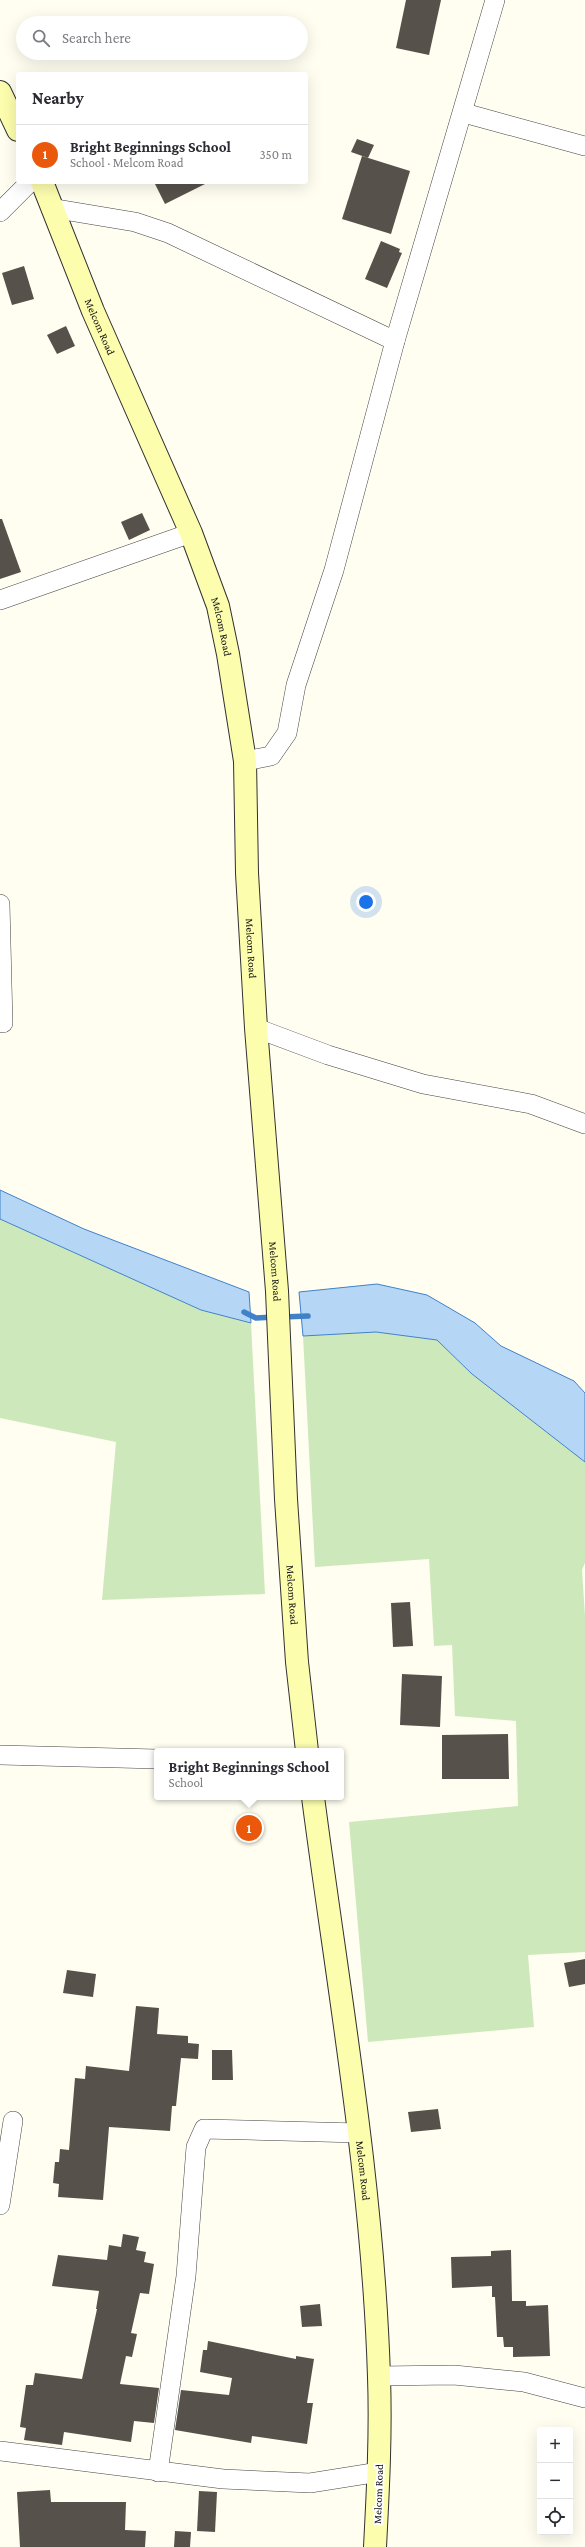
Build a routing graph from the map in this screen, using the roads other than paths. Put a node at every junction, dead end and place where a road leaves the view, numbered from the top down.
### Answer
1 (495, 0) edge
2 (0, 92) edge
3 (464, 113) junction
4 (16, 126) edge
5 (585, 146) edge
6 (28, 184) edge
7 (43, 184) edge
8 (51, 208) junction
9 (0, 212) edge
10 (395, 342) junction
11 (191, 533) junction
12 (0, 600) edge
13 (244, 761) junction
14 (0, 904) edge
15 (3, 1023) dead end
16 (256, 1028) junction
17 (585, 1124) edge
18 (307, 1748) edge
19 (0, 1755) edge
20 (154, 1759) edge
21 (312, 1800) edge
22 (13, 2121) dead end
23 (358, 2133) junction
24 (0, 2205) edge
25 (379, 2376) junction
26 (585, 2398) edge
27 (0, 2451) edge
28 (158, 2472) junction
29 (379, 2472) junction
30 (375, 2547) edge

1 - 3 street
2 - 4 main road
3 - 5 street
3 - 10 street
6 - 9 street
7 - 8 main road, Melcom Road
8 - 10 street
8 - 11 main road, Melcom Road
10 - 13 street
11 - 12 street
11 - 13 main road, Melcom Road
13 - 16 main road, Melcom Road
14 - 15 street
16 - 17 street
16 - 18 main road, Melcom Road
19 - 20 street
21 - 23 main road, Melcom Road
22 - 24 street
23 - 25 main road, Melcom Road
23 - 28 street
25 - 26 street
25 - 29 main road, Melcom Road
27 - 28 street
28 - 29 street
29 - 30 main road, Melcom Road

